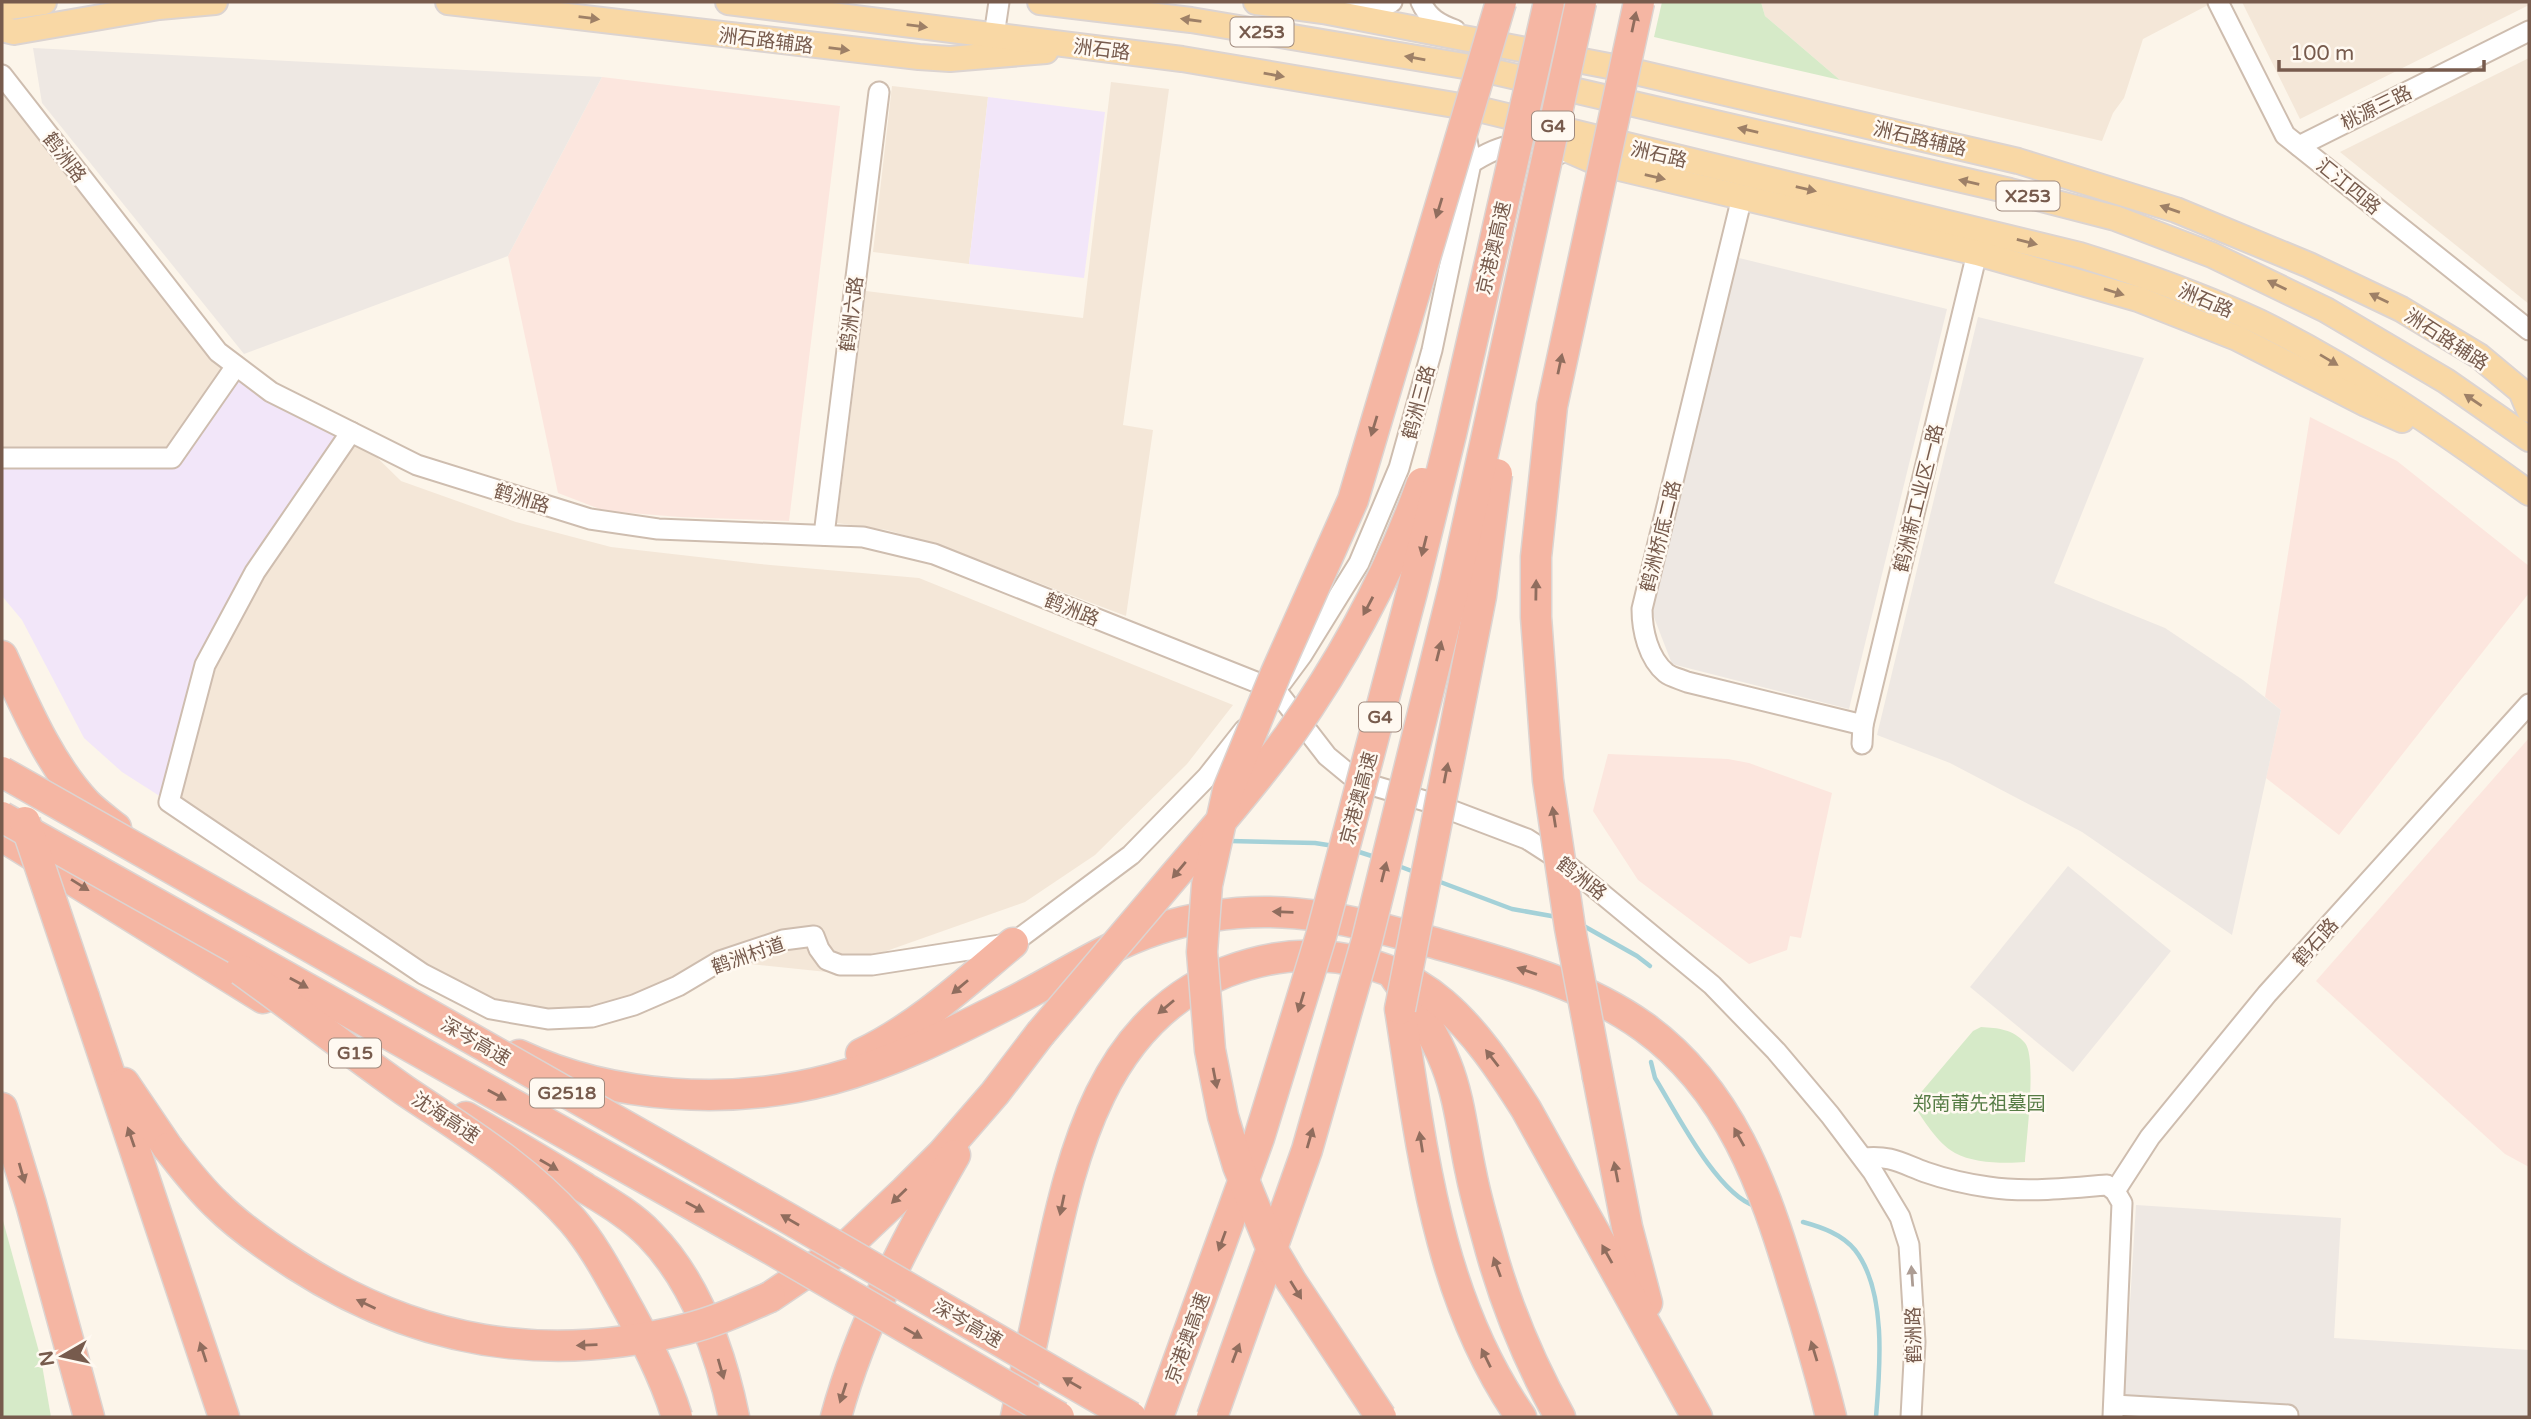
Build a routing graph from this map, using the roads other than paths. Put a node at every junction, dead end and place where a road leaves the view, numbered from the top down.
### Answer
1 (44, 2) edge
2 (144, 2) edge
3 (215, 2) edge
4 (448, 2) edge
5 (728, 2) edge
6 (999, 2) edge
7 (1040, 2) edge
8 (1256, 2) edge
9 (1392, 2) edge
10 (1421, 2) edge
11 (1501, 2) edge
12 (1548, 2) edge
13 (1581, 2) edge
14 (1639, 2) edge
15 (2218, 2) edge
16 (2, 8) edge
17 (1323, 11) junction
18 (108, 16) junction
19 (2, 30) edge
20 (2529, 31) edge
21 (1486, 42) junction
22 (992, 46) junction
23 (1086, 47) joint
24 (2, 75) edge
25 (879, 92) dead end
26 (1430, 101) junction
27 (1478, 109) junction
28 (2299, 146) junction
29 (1471, 163) junction
30 (1598, 163) junction
31 (1742, 197) junction
32 (1982, 242) junction
33 (1526, 251) junction
34 (2529, 330) edge
35 (236, 366) junction
36 (2529, 410) edge
37 (351, 432) junction
38 (2529, 439) edge
39 (2, 458) edge
40 (2529, 493) edge
41 (824, 536) junction
42 (2, 656) edge
43 (1276, 690) junction
44 (2529, 704) edge
45 (1862, 735) joint
46 (2, 754) edge
47 (2, 772) edge
48 (2, 817) edge
49 (2, 835) edge
50 (132, 890) junction
51 (1013, 943) junction
52 (1391, 971) junction
53 (84, 997) junction
54 (752, 1093) junction
55 (995, 1093) junction
56 (2, 1108) edge
57 (1863, 1158) junction
58 (2115, 1191) junction
59 (1664, 1356) junction
60 (2114, 1411) edge
61 (2288, 1415) dead end
62 (89, 1417) edge
63 (224, 1417) edge
64 (677, 1417) edge
65 (734, 1417) edge
66 (836, 1417) edge
67 (1016, 1417) edge
68 (1059, 1417) edge
69 (1131, 1417) edge
70 (1158, 1417) edge
71 (1212, 1417) edge
72 (1381, 1417) edge
73 (1521, 1417) edge
74 (1560, 1417) edge
75 (1697, 1417) edge
76 (1831, 1417) edge
77 (1911, 1417) edge

1 - 16 main road
2 - 18 main road
3 - 18 main road
4 -> 22 main road, 洲石路辅路
5 -> 22 main road
6 - 22 street
38 -> 7 main road, 洲石路 / X253
8 - 17 main road, 洲石路辅路
9 - 17 street
10 - 21 street
11 -> 72 highway, bridge
12 -> 55 highway, bridge
12 -> 70 highway, 京港澳高速 / G4, bridge
13 - 33 highway, 京港澳高速 / G4, bridge
59 -> 14 highway, bridge
15 - 28 street, 汇江四路
17 - 21 main road, 洲石路辅路
18 - 19 main road
20 - 28 street, 桃源三路
36 -> 21 main road, 洲石路辅路
22 - 23 main road, 洲石路辅路
23 -> 26 main road, 洲石路 / X253
24 - 35 street, 鹤洲路
25 - 41 street, 鹤洲六路
26 - 27 main road, 洲石路 / X253
26 - 29 street, 鹤洲三路
27 - 30 main road
27 -> 32 main road, 洲石路 / X253
28 - 34 street, 汇江四路
29 - 30 street
29 - 43 street, 鹤洲三路
30 -> 31 main road
31 - 32 main road
31 - 45 street, 鹤洲桥底二路
32 -> 40 main road, 洲石路 / X253
32 - 45 street, 鹤洲新工业区一路
71 -> 33 highway, 京港澳高速 / G4, bridge
73 -> 33 highway, bridge
35 - 37 street, 鹤洲路
35 - 39 street
37 - 41 street, 鹤洲路
37 - 51 street, 鹤洲村道
41 - 43 street, 鹤洲路
42 - 54 highway
43 - 51 street, 鹤洲村道
43 - 57 street, 鹤洲路
44 - 58 street, 鹤石路
46 - 53 highway, bridge
69 -> 47 highway, 深岑高速 / G2518, bridge
48 - 50 highway, 深岑高速 / G15, bridge
49 -> 65 highway
50 - 64 highway, 沈海高速 / G15, bridge
50 -> 68 highway, 深岑高速 / G2518, bridge
51 -> 54 highway
59 -> 52 highway
52 -> 67 highway
74 -> 52 highway
55 -> 53 highway, bridge
63 -> 53 highway
76 -> 54 highway
55 -> 66 highway
56 -> 62 highway
57 - 58 street
77 -> 57 street, 鹤洲路
58 - 60 street
59 - 75 highway
60 - 61 street

